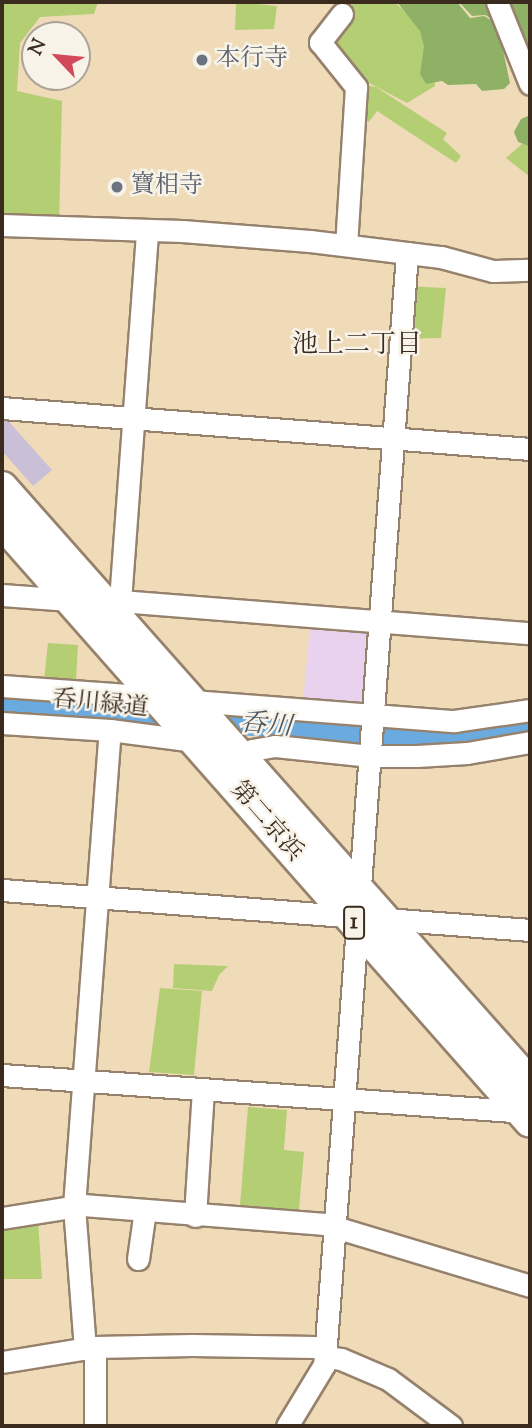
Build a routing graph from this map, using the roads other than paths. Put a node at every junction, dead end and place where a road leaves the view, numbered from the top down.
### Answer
1 (497, 2) edge
2 (342, 13) dead end
3 (530, 84) edge
4 (2, 225) edge
5 (147, 231) junction
6 (346, 245) junction
7 (407, 253) junction
8 (530, 270) edge
9 (2, 408) edge
10 (133, 420) junction
11 (393, 438) junction
12 (530, 449) edge
13 (2, 487) edge
14 (2, 523) edge
15 (2, 595) edge
16 (70, 600) junction
17 (115, 605) junction
18 (379, 622) junction
19 (530, 633) edge
20 (2, 686) edge
21 (158, 700) junction
22 (530, 709) edge
23 (371, 717) junction
24 (192, 720) junction
25 (2, 723) edge
26 (110, 730) junction
27 (530, 742) edge
28 (232, 747) junction
29 (369, 751) junction
30 (2, 890) edge
31 (97, 897) junction
32 (362, 914) junction
33 (530, 930) edge
34 (2, 1075) edge
35 (83, 1081) junction
36 (530, 1083) edge
37 (203, 1090) junction
38 (344, 1100) junction
39 (527, 1115) edge
40 (74, 1206) junction
41 (145, 1210) junction
42 (195, 1216) junction
43 (2, 1218) edge
44 (334, 1227) junction
45 (138, 1259) dead end
46 (530, 1286) edge
47 (90, 1348) junction
48 (325, 1354) junction
49 (2, 1362) edge
50 (94, 1426) edge
51 (287, 1426) edge
52 (451, 1426) edge

1 - 3 street
2 - 6 street
4 - 5 street
5 - 6 street
5 - 10 street
6 - 7 street
7 - 8 street
7 - 11 street
9 - 10 street
10 - 11 street
10 - 17 street
11 - 12 street
11 - 18 street
13 - 17 highway, 第二京浜 / 1
14 - 16 highway, 第二京浜 / 1
15 - 16 street
16 - 21 highway, 第二京浜 / 1
17 - 18 street
17 - 24 highway, 第二京浜 / 1
18 - 19 street
18 - 23 street
20 - 21 street
21 - 24 highway, 第二京浜 / 1
22 - 23 street, 呑川緑道
23 - 24 street, 呑川緑道
23 - 29 street
24 - 26 street, 呑川緑道
24 - 28 highway, 第二京浜 / 1
24 - 32 highway, 第二京浜 / 1
25 - 26 street, 呑川緑道
26 - 31 street
27 - 29 street
28 - 29 street
28 - 32 highway, 第二京浜 / 1
29 - 32 street
30 - 31 street
31 - 32 street
31 - 35 street
32 - 33 street
32 - 36 highway, 第二京浜 / 1
32 - 38 street
32 - 39 highway, 第二京浜 / 1
34 - 35 street
35 - 37 street
35 - 40 street
37 - 38 street
37 - 42 street
38 - 39 street
38 - 44 street
40 - 41 street
40 - 43 street
40 - 47 street
41 - 42 street
41 - 45 street
42 - 44 street
44 - 46 street
44 - 48 street
47 - 48 street
47 - 49 street
47 - 50 street
48 - 51 street
48 - 52 street

